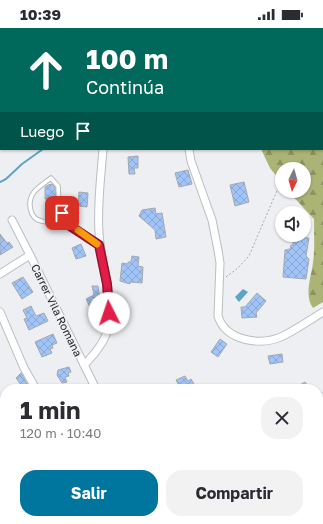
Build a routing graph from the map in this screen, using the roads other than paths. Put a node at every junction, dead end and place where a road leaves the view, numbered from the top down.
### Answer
1 (103, 150) edge
2 (189, 150) edge
3 (12, 220) dead end
4 (64, 222) junction
5 (77, 230) joint
6 (99, 245) junction
7 (30, 255) junction
8 (0, 274) edge
9 (0, 312) edge
10 (323, 312) edge
11 (84, 365) junction
12 (33, 384) edge
13 (94, 384) edge

1 - 6 street, Carrer Vila Romana
2 - 10 street
3 - 7 street, Carrer Vila Romana
4 - 4 lane
4 - 5 lane
5 - 6 street
6 - 11 street, Carrer Vila Romana
7 - 8 street, Carrer Vila Romana
7 - 11 street, Carrer Vila Romana
9 - 12 street
11 - 13 street, Carrer Vila Romana

